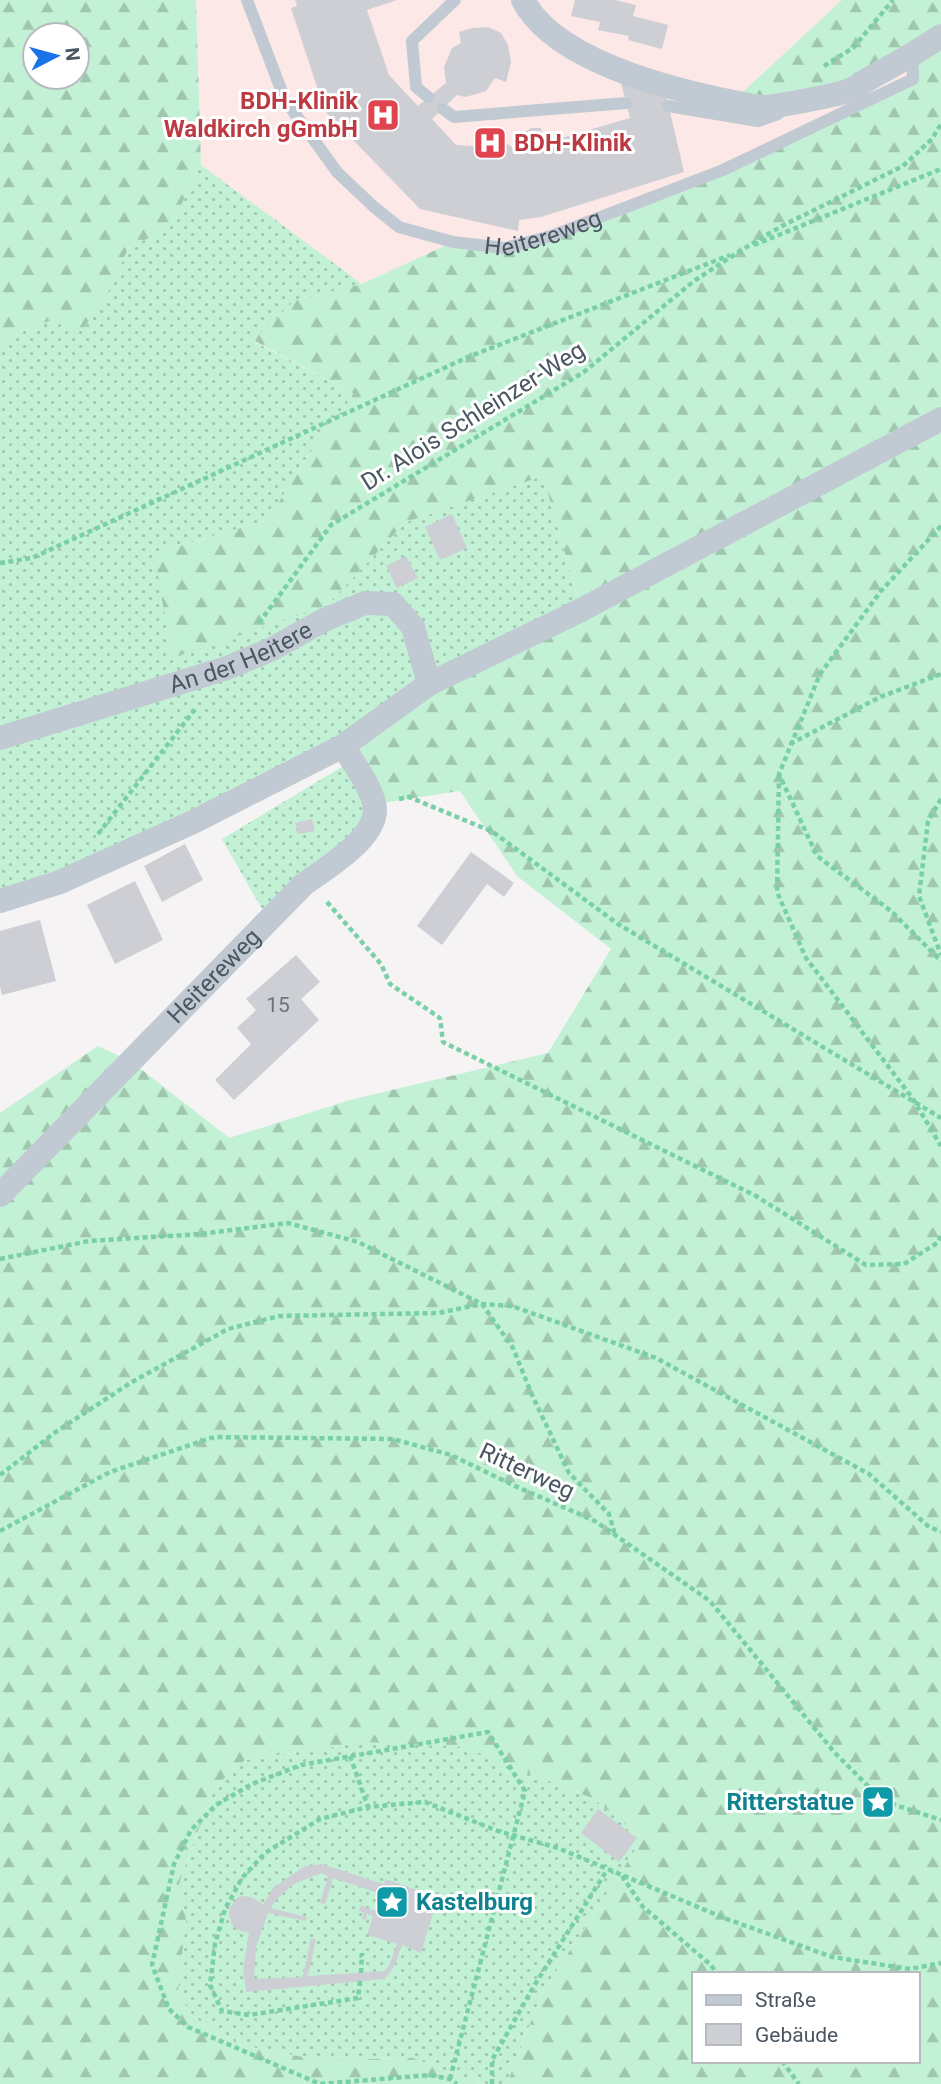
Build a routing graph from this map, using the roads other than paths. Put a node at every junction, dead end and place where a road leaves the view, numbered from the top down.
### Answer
1 (247, 0) edge
2 (455, 0) edge
3 (523, 0) edge
4 (941, 36) edge
5 (912, 55) junction
6 (847, 92) junction
7 (428, 97) dead end
8 (626, 103) dead end
9 (668, 106) dead end
10 (443, 109) dead end
11 (941, 419) edge
12 (429, 684) junction
13 (0, 738) edge
14 (343, 746) junction
15 (0, 901) edge
16 (0, 1195) edge

1 - 5 lane, Heitereweg
2 - 7 lane
3 - 6 street
4 - 5 street
5 - 6 street
6 - 9 lane
8 - 10 lane
11 - 12 street
12 - 13 street, An der Heitere
12 - 14 street
14 - 15 street
14 - 16 street, Heitereweg

